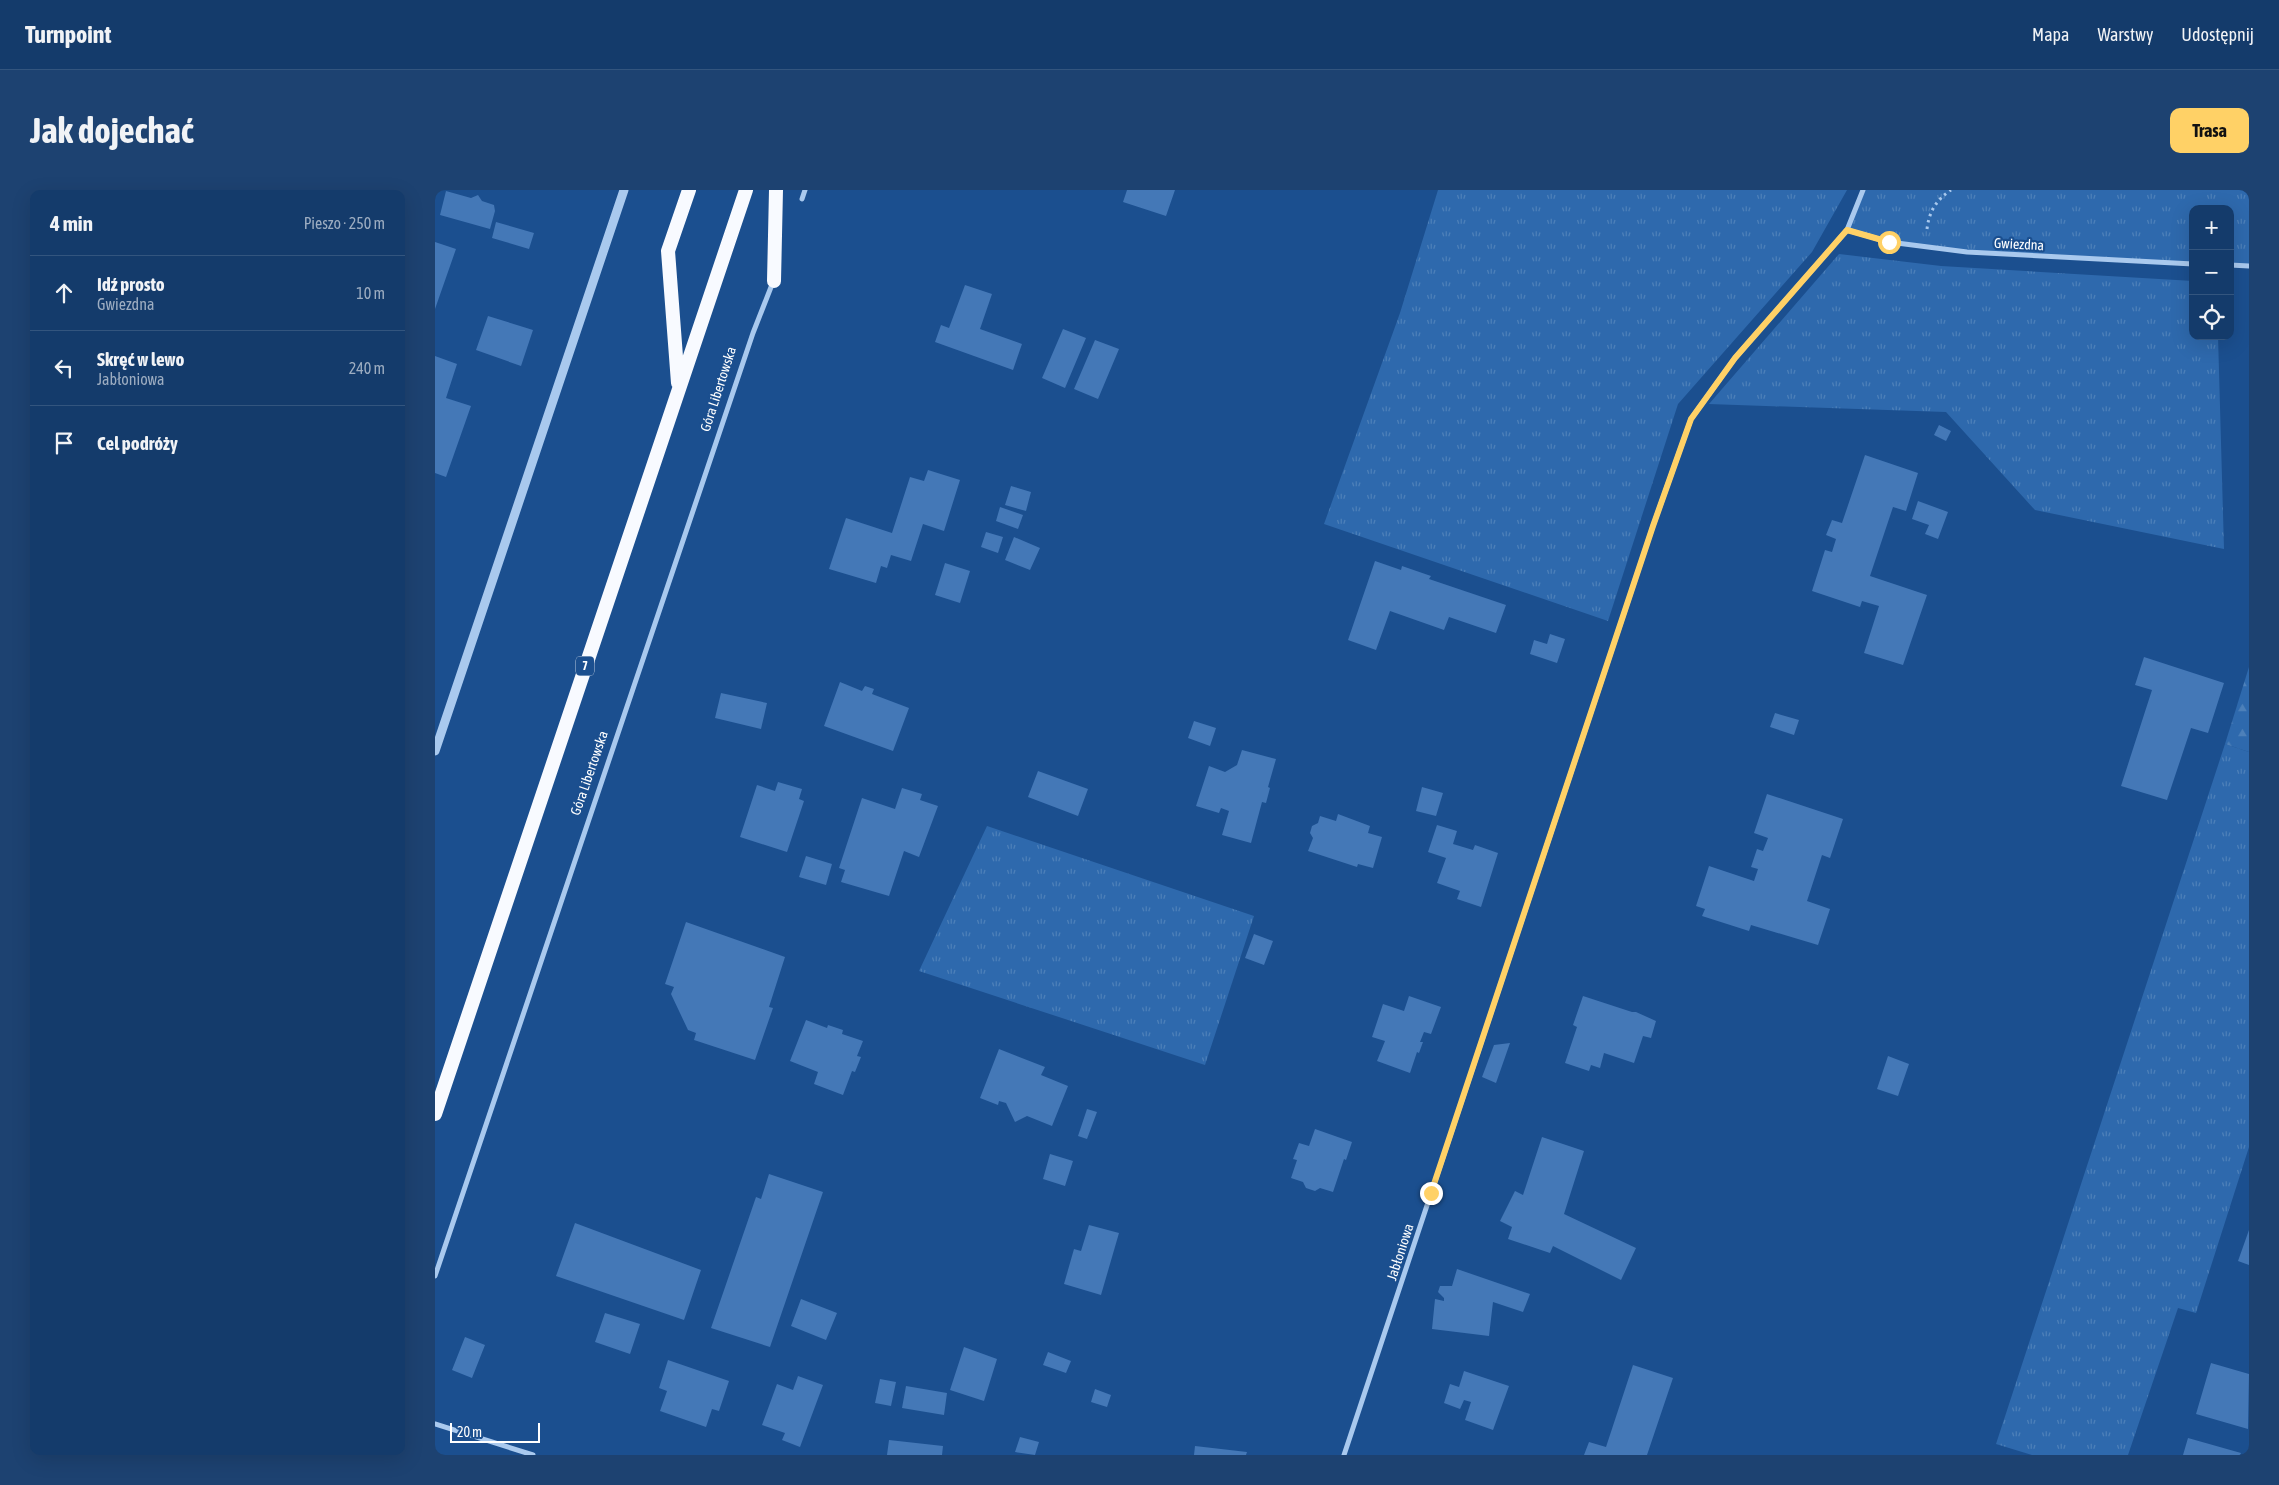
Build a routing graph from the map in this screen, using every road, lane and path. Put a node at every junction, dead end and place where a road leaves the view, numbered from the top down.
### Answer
1 (624, 190) edge
2 (689, 190) edge
3 (745, 190) edge
4 (776, 190) edge
5 (805, 190) edge
6 (1863, 190) edge
7 (1951, 190) edge
8 (802, 199) dead end
9 (1847, 230) junction
10 (1925, 247) junction
11 (2189, 264) edge
12 (2234, 266) edge
13 (2249, 266) edge
14 (774, 281) joint
15 (679, 389) junction
16 (435, 751) edge
17 (435, 1114) edge
18 (435, 1276) edge
19 (435, 1424) edge
20 (533, 1455) edge
21 (1344, 1455) edge

1 - 16 street
2 - 15 highway, 7
3 - 15 highway, 7
4 - 14 highway
5 - 8 street
6 - 9 street, Jabłoniowa
7 - 10 path
9 - 10 street, Gwiezdna
9 - 21 street, Jabłoniowa
10 - 11 street, Gwiezdna
12 - 13 street
14 - 18 street, Góra Libertowska
15 - 17 highway, 7
19 - 20 street

